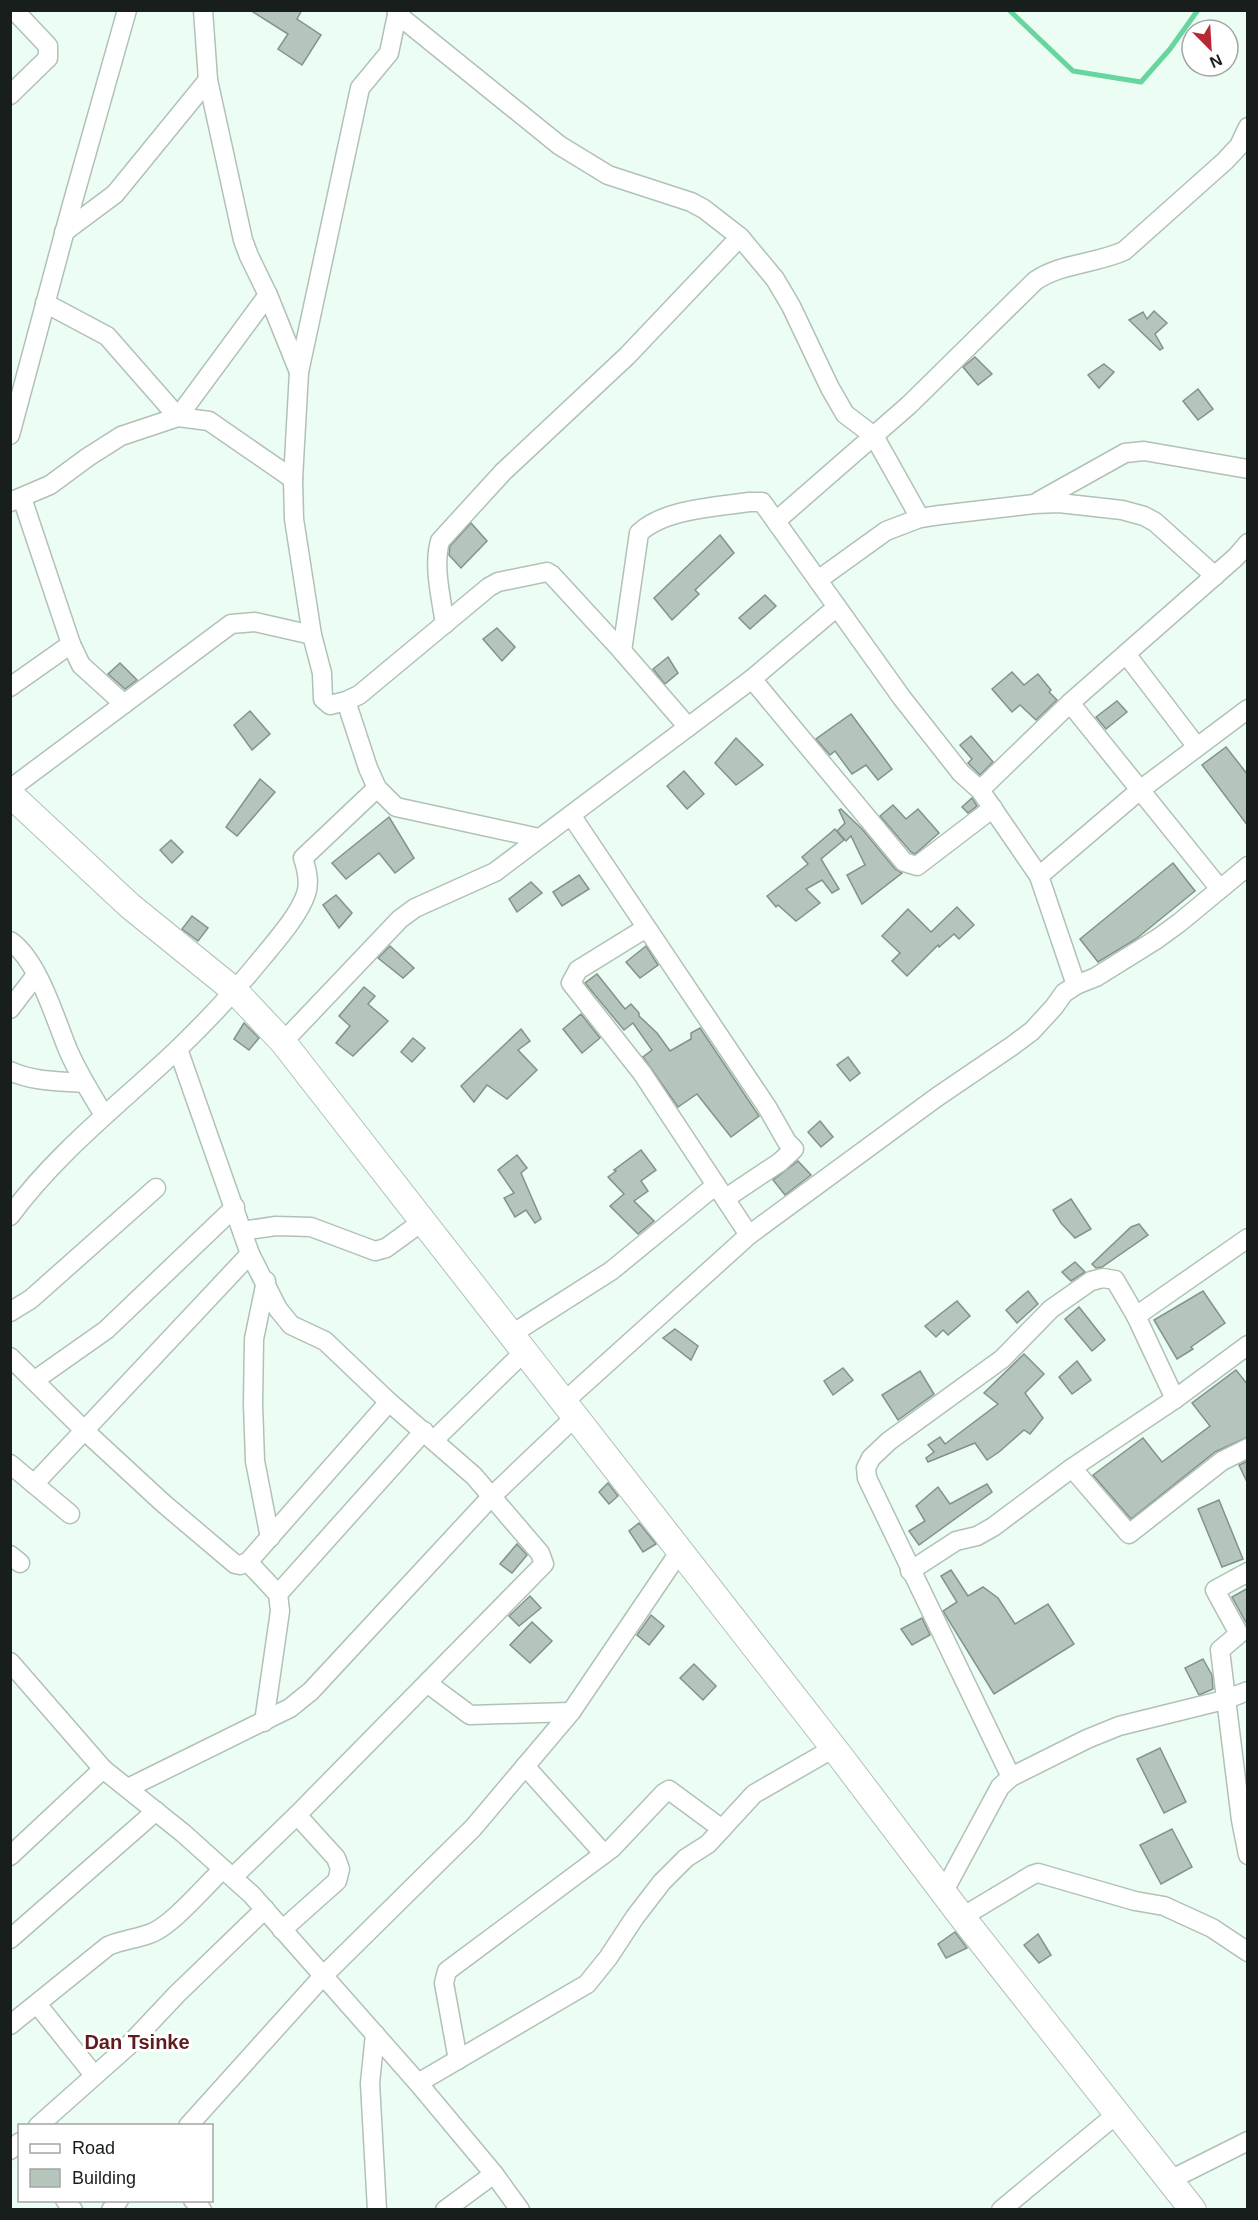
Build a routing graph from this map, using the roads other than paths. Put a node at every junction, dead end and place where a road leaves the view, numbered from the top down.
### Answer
1 (14, 10) edge
2 (127, 10) edge
3 (203, 10) edge
4 (397, 12) edge
5 (208, 80) junction
6 (10, 95) edge
7 (1248, 127) edge
8 (64, 232) junction
9 (740, 237) junction
10 (268, 295) junction
11 (45, 303) junction
12 (299, 372) junction
13 (178, 417) junction
14 (10, 435) edge
15 (874, 436) junction
16 (1248, 469) edge
17 (293, 479) junction
18 (16, 500) edge
19 (1034, 504) junction
20 (920, 518) junction
21 (776, 521) junction
22 (1248, 543) edge
23 (1215, 576) junction
24 (818, 579) junction
25 (837, 607) junction
26 (445, 624) junction
27 (312, 635) junction
28 (71, 644) junction
29 (622, 651) junction
30 (1126, 654) junction
31 (752, 679) junction
32 (10, 687) edge
33 (346, 701) junction
34 (1070, 703) junction
35 (124, 704) junction
36 (1248, 709) edge
37 (688, 727) junction
38 (1197, 747) junction
39 (377, 788) junction
40 (10, 789) edge
41 (980, 790) junction
42 (1140, 790) junction
43 (10, 794) edge
44 (993, 808) junction
45 (571, 814) junction
46 (539, 838) junction
47 (1248, 866) edge
48 (1039, 876) junction
49 (1220, 889) junction
50 (646, 928) junction
51 (10, 941) edge
52 (36, 975) junction
53 (1076, 985) junction
54 (236, 991) junction
55 (10, 1009) edge
56 (283, 1042) junction
57 (178, 1049) junction
58 (10, 1071) edge
59 (84, 1083) junction
60 (104, 1115) junction
61 (156, 1188) dead end
62 (721, 1191) junction
63 (234, 1207) junction
64 (10, 1216) edge
65 (423, 1221) junction
66 (242, 1231) junction
67 (749, 1235) junction
68 (1248, 1238) edge
69 (250, 1254) junction
70 (266, 1281) junction
71 (10, 1312) edge
72 (1136, 1316) junction
73 (518, 1342) junction
74 (1248, 1345) edge
75 (10, 1357) edge
76 (35, 1380) junction
77 (1175, 1399) junction
78 (389, 1402) junction
79 (570, 1408) junction
80 (85, 1431) junction
81 (429, 1436) junction
82 (1248, 1448) edge
83 (10, 1464) edge
84 (1072, 1468) junction
85 (34, 1484) junction
86 (491, 1497) junction
87 (70, 1514) dead end
88 (270, 1538) junction
89 (680, 1551) junction
90 (248, 1562) junction
91 (910, 1571) junction
92 (1248, 1572) edge
93 (278, 1594) junction
94 (10, 1662) edge
95 (427, 1683) junction
96 (1248, 1691) edge
97 (1224, 1700) junction
98 (571, 1712) junction
99 (264, 1722) junction
100 (837, 1752) junction
101 (525, 1766) junction
102 (103, 1769) junction
103 (1011, 1777) junction
104 (128, 1788) junction
105 (156, 1811) junction
106 (297, 1815) junction
107 (722, 1829) junction
108 (604, 1854) junction
109 (1248, 1855) edge
110 (10, 1856) edge
111 (228, 1873) junction
112 (944, 1891) junction
113 (265, 1909) junction
114 (962, 1917) junction
115 (282, 1930) junction
116 (10, 1939) edge
117 (1248, 1952) edge
118 (322, 1976) junction
119 (37, 2004) junction
120 (10, 2025) edge
121 (375, 2034) junction
122 (458, 2060) junction
123 (94, 2075) junction
124 (418, 2083) junction
125 (1118, 2113) junction
126 (40, 2124) edge
127 (190, 2124) edge
128 (1248, 2141) edge
129 (494, 2174) junction
130 (1170, 2180) junction
131 (377, 2210) edge
132 (445, 2210) edge
133 (520, 2210) edge
134 (1000, 2210) edge
135 (1193, 2210) edge

1 - 6 street
2 - 8 street
3 - 5 street
4 - 9 street
4 - 12 street
5 - 8 street
5 - 10 street
7 - 15 street
8 - 11 street
9 - 15 street
9 - 26 street
10 - 12 street
10 - 13 street
11 - 13 street
11 - 14 street
12 - 17 street
13 - 17 street
13 - 18 street
15 - 20 street
15 - 21 street
16 - 19 street
17 - 27 street
18 - 28 street
19 - 20 street
19 - 23 street
20 - 24 street
21 - 24 street
21 - 29 street
22 - 23 street
23 - 30 street
24 - 25 street
25 - 31 street
25 - 41 street
26 - 29 street
26 - 33 street
27 - 33 street
27 - 35 street
28 - 32 street
28 - 35 street
29 - 37 street
30 - 34 street
30 - 38 street
31 - 37 street
31 - 44 street
33 - 39 street
34 - 41 street
34 - 42 street
35 - 40 street
36 - 38 street
37 - 45 street
38 - 42 street
39 - 46 street
39 - 54 street
41 - 44 street
42 - 48 street
42 - 49 street
43 - 54 street
44 - 48 street
45 - 46 street
45 - 50 street
46 - 56 street
47 - 49 street
48 - 53 street
49 - 53 street
50 - 62 street
50 - 62 street
51 - 52 street
52 - 55 street
52 - 59 street
53 - 67 street
54 - 56 street
54 - 57 street
56 - 65 street
57 - 60 street
57 - 63 street
58 - 59 street
59 - 60 street
60 - 64 street
61 - 71 street
62 - 67 street
62 - 73 street
63 - 66 street
63 - 76 street
65 - 66 street
65 - 73 street
66 - 69 street
67 - 79 street
68 - 72 street
69 - 70 street
69 - 80 street
70 - 78 street
70 - 88 street
72 - 77 street
72 - 91 street
73 - 79 street
73 - 81 street
74 - 77 street
75 - 76 street
76 - 80 street
77 - 84 street
78 - 81 street
78 - 88 street
79 - 86 street
79 - 89 street
80 - 85 street
80 - 90 street
81 - 86 street
81 - 93 street
82 - 84 street
83 - 85 street
84 - 91 street
85 - 87 street
86 - 95 street
86 - 99 street
88 - 90 street
89 - 98 street
89 - 100 street
90 - 93 street
91 - 103 street
92 - 97 street
93 - 99 street
94 - 102 street
95 - 98 street
95 - 106 street
96 - 97 street
97 - 103 street
97 - 109 street
98 - 101 street
99 - 104 street
100 - 107 street
100 - 112 street
101 - 108 street
101 - 118 street
102 - 104 street
102 - 110 street
103 - 112 street
104 - 105 street
105 - 111 street
105 - 116 street
106 - 111 street
106 - 115 street
107 - 108 street
107 - 122 street
108 - 122 street
111 - 113 street
111 - 119 street
112 - 114 street
113 - 115 street
113 - 123 street
114 - 117 street
114 - 125 street
115 - 118 street
118 - 121 street
118 - 127 street
119 - 120 street
119 - 123 street
121 - 124 street
121 - 131 street
122 - 124 street
123 - 126 street
124 - 129 street
125 - 130 street
125 - 134 street
128 - 130 street
129 - 132 street
129 - 133 street
130 - 135 street

